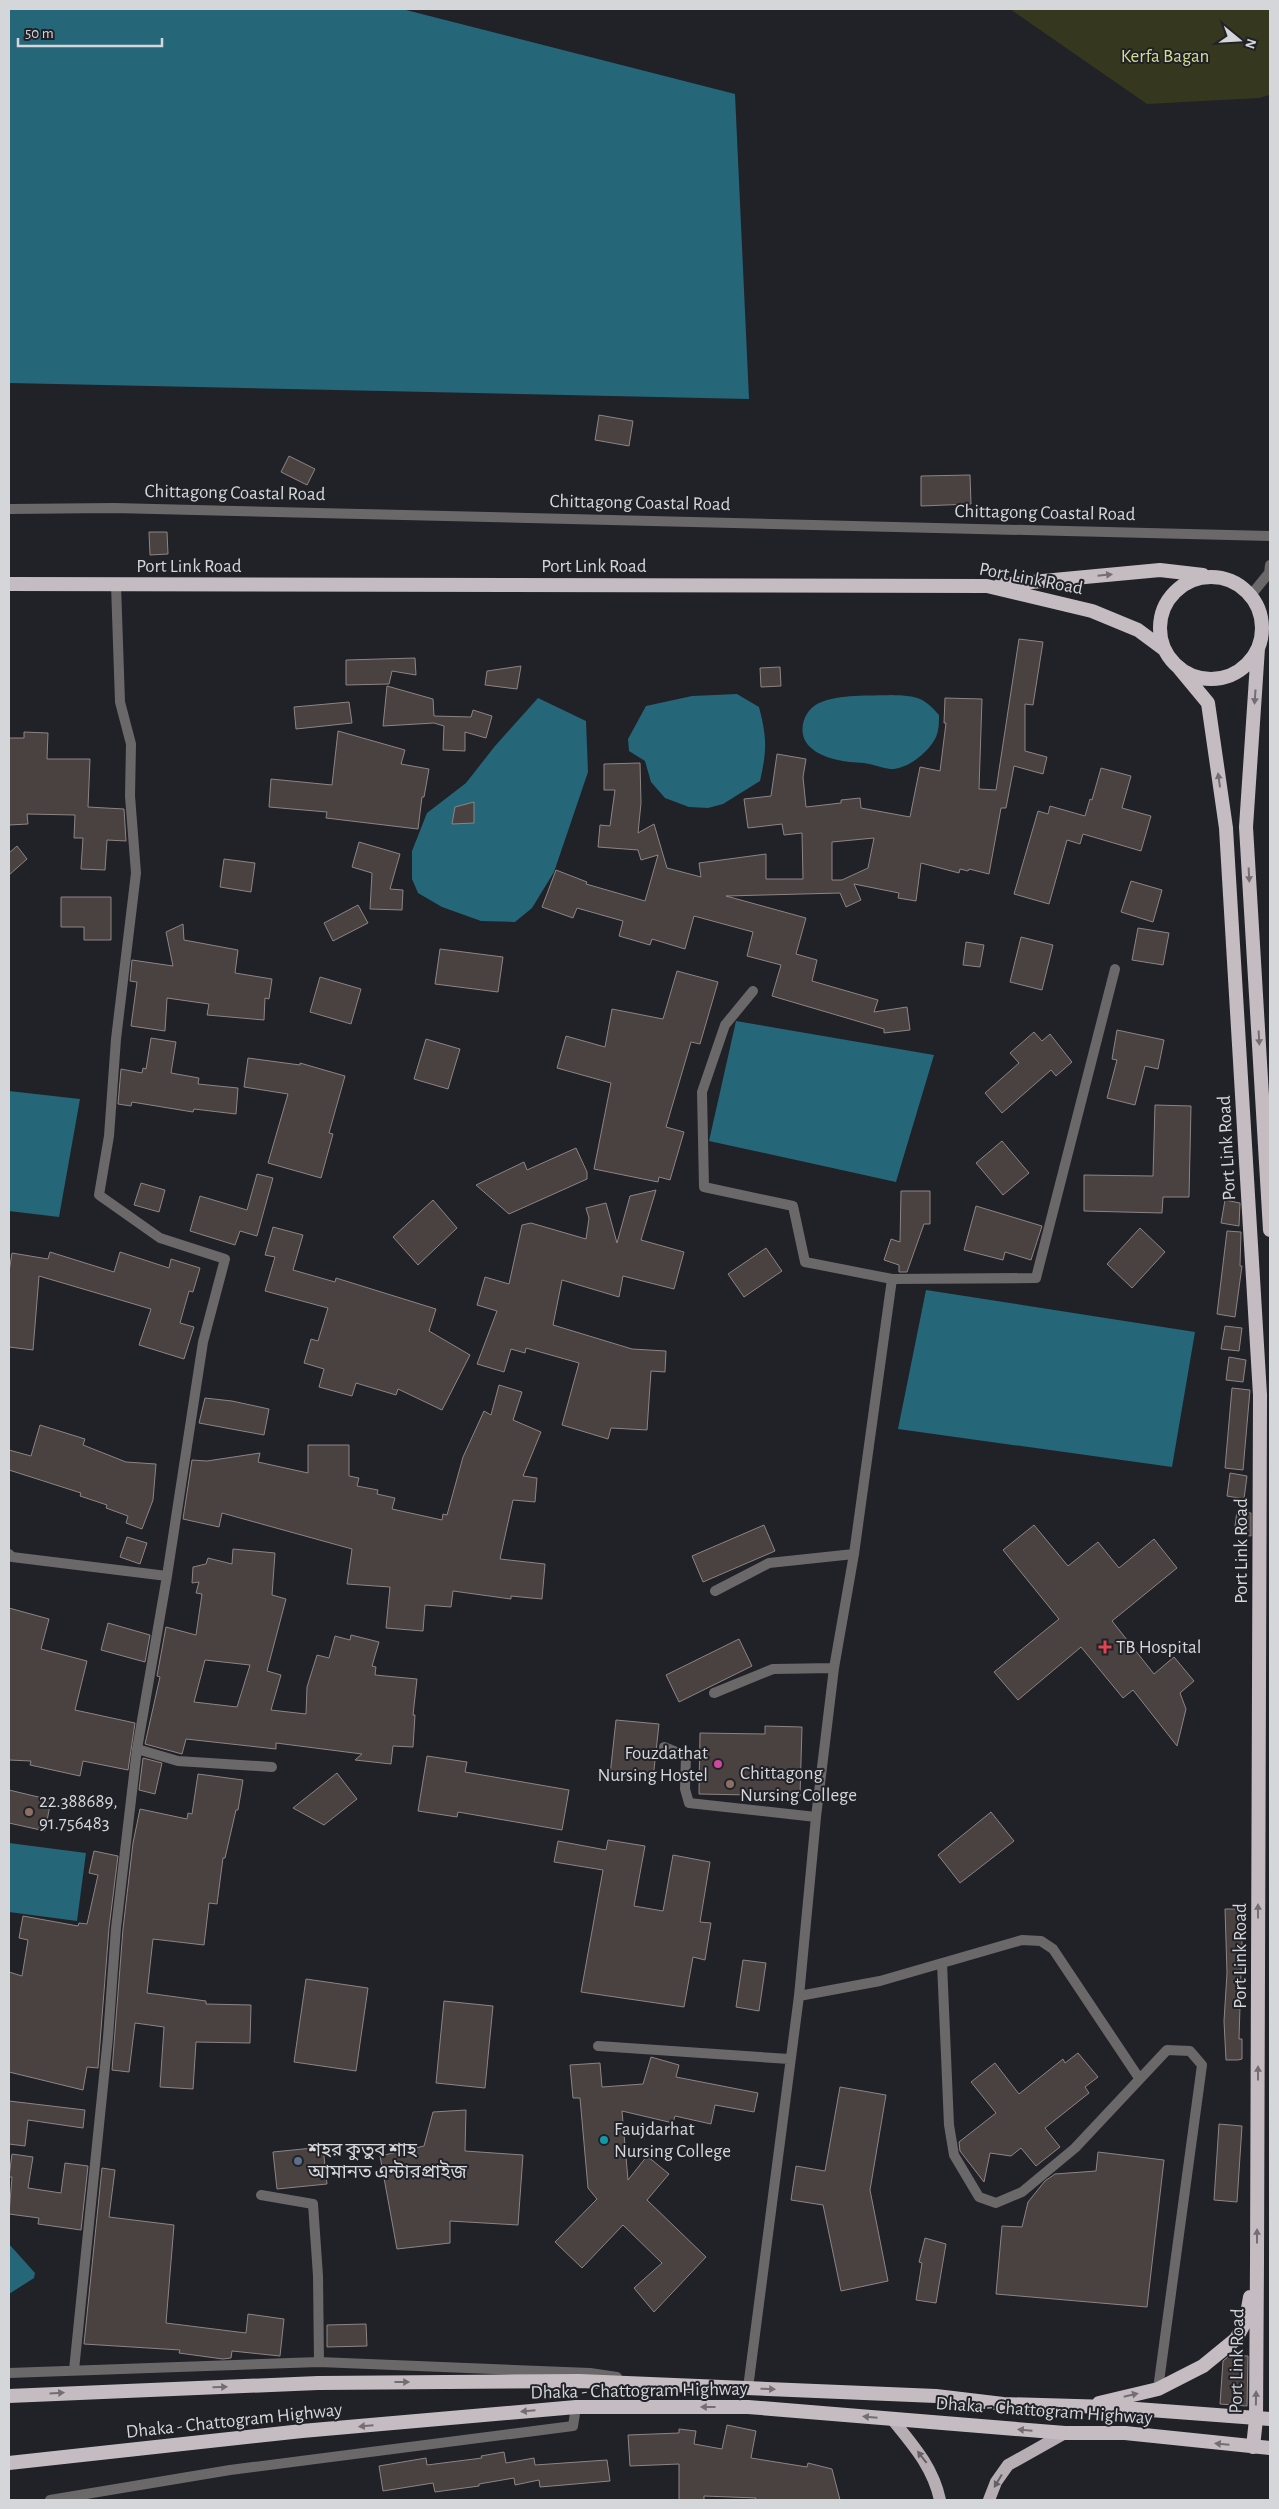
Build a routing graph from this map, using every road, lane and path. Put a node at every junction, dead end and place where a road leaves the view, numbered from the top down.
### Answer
1 (9, 509) edge
2 (1270, 536) edge
3 (1270, 566) edge
4 (1219, 576) junction
5 (9, 584) edge
6 (116, 584) junction
7 (987, 586) junction
8 (1251, 595) junction
9 (1258, 648) junction
10 (1165, 650) junction
11 (1179, 668) junction
12 (1115, 969) dead end
13 (753, 992) dead end
14 (1270, 1230) edge
15 (892, 1278) junction
16 (9, 1554) edge
17 (854, 1554) junction
18 (168, 1576) junction
19 (715, 1591) dead end
20 (834, 1668) junction
21 (714, 1693) dead end
22 (664, 1747) dead end
23 (137, 1749) junction
24 (272, 1767) dead end
25 (816, 1817) junction
26 (942, 1963) junction
27 (799, 1996) junction
28 (598, 2046) dead end
29 (789, 2059) junction
30 (1139, 2078) junction
31 (261, 2195) dead end
32 (1257, 2261) junction
33 (319, 2362) junction
34 (74, 2370) junction
35 (9, 2373) edge
36 (662, 2383) junction
37 (748, 2388) junction
38 (1158, 2388) junction
39 (9, 2396) edge
40 (1084, 2406) junction
41 (576, 2407) junction
42 (892, 2419) junction
43 (1256, 2419) junction
44 (1270, 2419) edge
45 (1065, 2433) junction
46 (1253, 2447) junction
47 (1270, 2448) edge
48 (9, 2463) edge
49 (50, 2500) edge
50 (940, 2500) edge
51 (989, 2500) edge

1 - 2 street, Chittagong Coastal Road
3 - 8 street
7 -> 4 highway
4 - 8 highway
4 - 10 highway
5 - 6 highway, Port Link Road
6 - 7 highway, Port Link Road
6 - 18 street
7 - 10 highway, Port Link Road
8 - 9 highway
9 - 11 highway
9 -> 14 highway, Port Link Road
10 - 11 highway
32 -> 11 highway, Port Link Road
12 - 15 street
13 - 15 street
15 - 17 street
16 - 18 street
17 - 19 street
17 - 20 street
18 - 23 street
20 - 21 street
20 - 25 street
22 - 25 street
23 - 24 street
23 - 34 street
25 - 27 street
26 - 27 street
26 - 30 street
26 - 30 street
27 - 29 street
28 - 29 street
29 - 37 street
30 - 38 street
31 - 33 street
32 - 38 highway
43 -> 32 highway, Port Link Road
33 - 34 street
33 - 36 street
34 - 35 street
36 - 37 highway, Dhaka - Chattogram Highway
39 -> 36 highway, Dhaka - Chattogram Highway
37 -> 40 highway, Dhaka - Chattogram Highway
40 -> 38 highway
40 - 43 highway, Dhaka - Chattogram Highway
42 -> 41 highway, Dhaka - Chattogram Highway
41 -> 48 highway, Dhaka - Chattogram Highway
41 - 49 street
45 -> 42 highway, Dhaka - Chattogram Highway
50 -> 42 main road
43 - 44 highway, Dhaka - Chattogram Highway
43 - 46 highway, Port Link Road
46 -> 45 highway, Dhaka - Chattogram Highway
45 -> 51 main road
46 - 47 highway, Dhaka - Chattogram Highway

